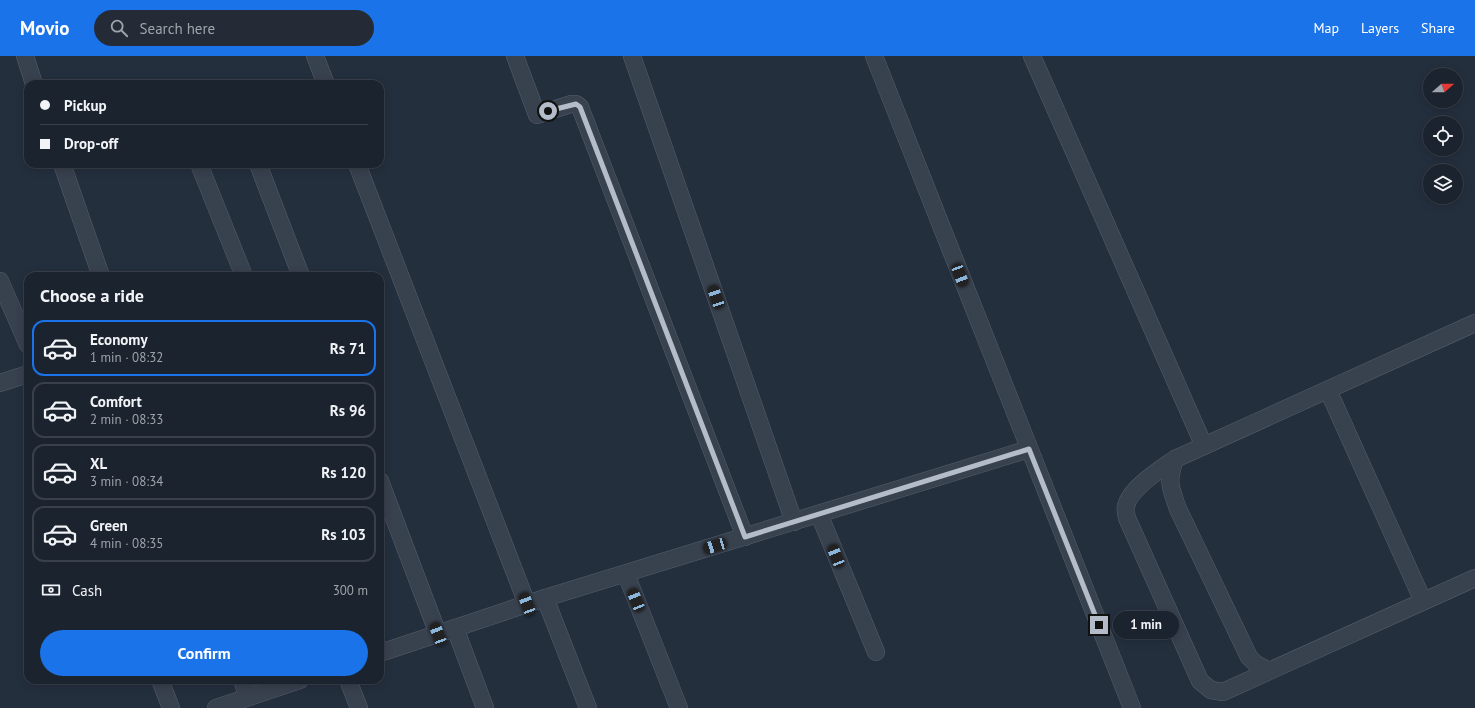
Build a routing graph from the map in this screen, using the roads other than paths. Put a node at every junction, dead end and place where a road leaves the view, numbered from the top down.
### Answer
1 (24, 56) edge
2 (315, 56) edge
3 (515, 56) edge
4 (632, 56) edge
5 (874, 56) edge
6 (1032, 56) edge
7 (33, 80) edge
8 (324, 80) edge
9 (63, 168) edge
10 (201, 168) edge
11 (260, 168) edge
12 (359, 168) edge
13 (100, 272) edge
14 (242, 272) edge
15 (299, 272) edge
16 (0, 281) edge
17 (1475, 323) edge
18 (24, 336) edge
19 (24, 375) edge
20 (0, 383) edge
21 (1328, 390) junction
22 (1204, 446) junction
23 (1029, 449) junction
24 (1175, 459) junction
25 (384, 492) edge
26 (819, 514) junction
27 (794, 522) junction
28 (745, 537) junction
29 (626, 574) junction
30 (1475, 578) edge
31 (545, 598) junction
32 (1423, 601) junction
33 (527, 604) junction
34 (454, 628) junction
35 (438, 634) junction
36 (384, 652) edge
37 (876, 652) dead end
38 (1269, 671) junction
39 (162, 684) edge
40 (243, 684) edge
41 (288, 684) edge
42 (350, 684) edge
43 (248, 697) junction
44 (171, 708) edge
45 (216, 708) edge
46 (359, 708) edge
47 (486, 708) edge
48 (588, 708) edge
49 (679, 708) edge
50 (1132, 708) edge

1 - 7 street
2 - 8 street
3 - 28 street
4 - 27 street
5 - 23 street
6 - 22 street
9 - 13 street
10 - 14 street
11 - 15 street
12 - 33 street
16 - 18 street
17 - 21 street
19 - 20 street
21 - 22 street
21 - 32 street
22 - 24 street
23 - 26 street
23 - 50 street
24 - 38 street
24 - 38 street
25 - 35 street
26 - 27 street
26 - 37 street
27 - 28 street
28 - 29 street
29 - 31 street
29 - 49 street
30 - 32 street
31 - 33 street
31 - 48 street
32 - 38 street
33 - 34 street
34 - 35 street
34 - 47 street
35 - 36 street
39 - 44 street
40 - 43 street
41 - 43 street
42 - 46 street
43 - 45 street

